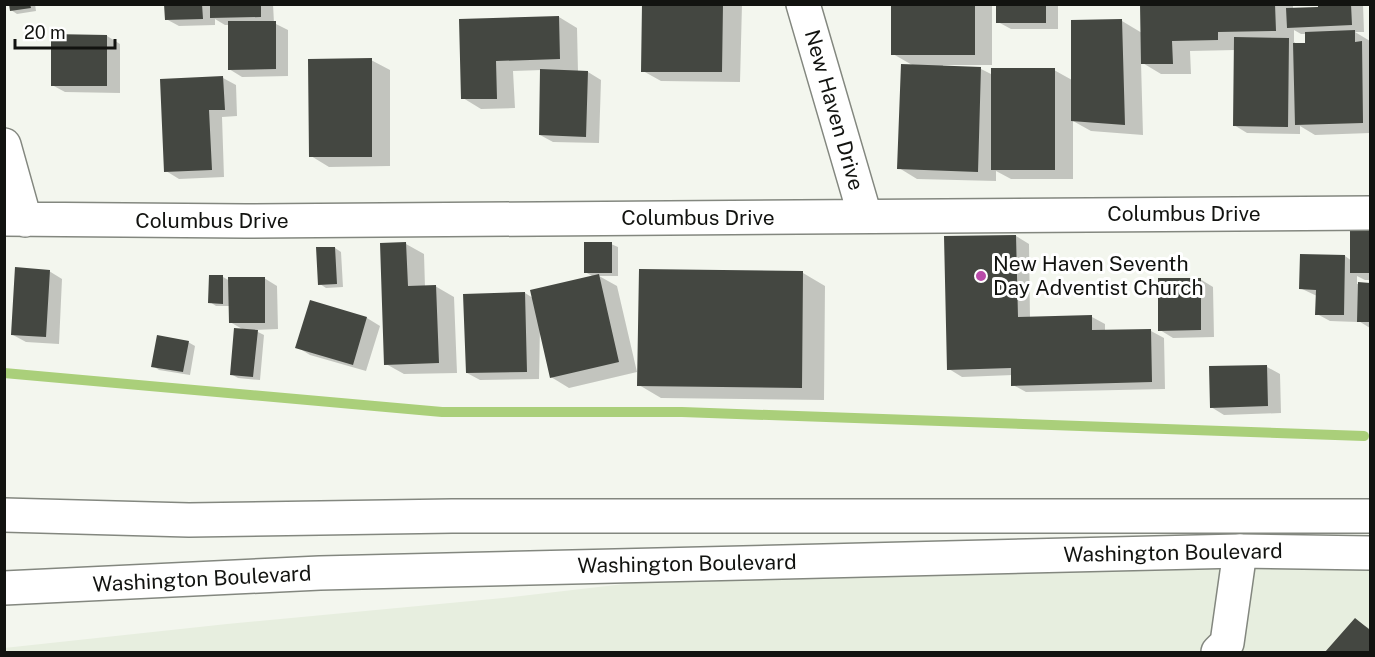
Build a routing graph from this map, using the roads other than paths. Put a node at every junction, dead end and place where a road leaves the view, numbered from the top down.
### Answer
1 (803, 4) edge
2 (4, 145) edge
3 (1371, 213) edge
4 (866, 216) junction
5 (15, 220) edge
6 (4, 514) edge
7 (1371, 516) edge
8 (1240, 550) junction
9 (1371, 553) edge
10 (4, 588) edge
11 (1218, 652) edge

1 - 4 main road, New Haven Drive
2 - 5 main road, Columbus Drive
3 - 4 main road, Columbus Drive
4 - 5 main road, Columbus Drive
6 - 7 main road, Washington Boulevard
8 - 9 main road, Washington Boulevard
8 - 10 main road, Washington Boulevard
8 - 11 main road

